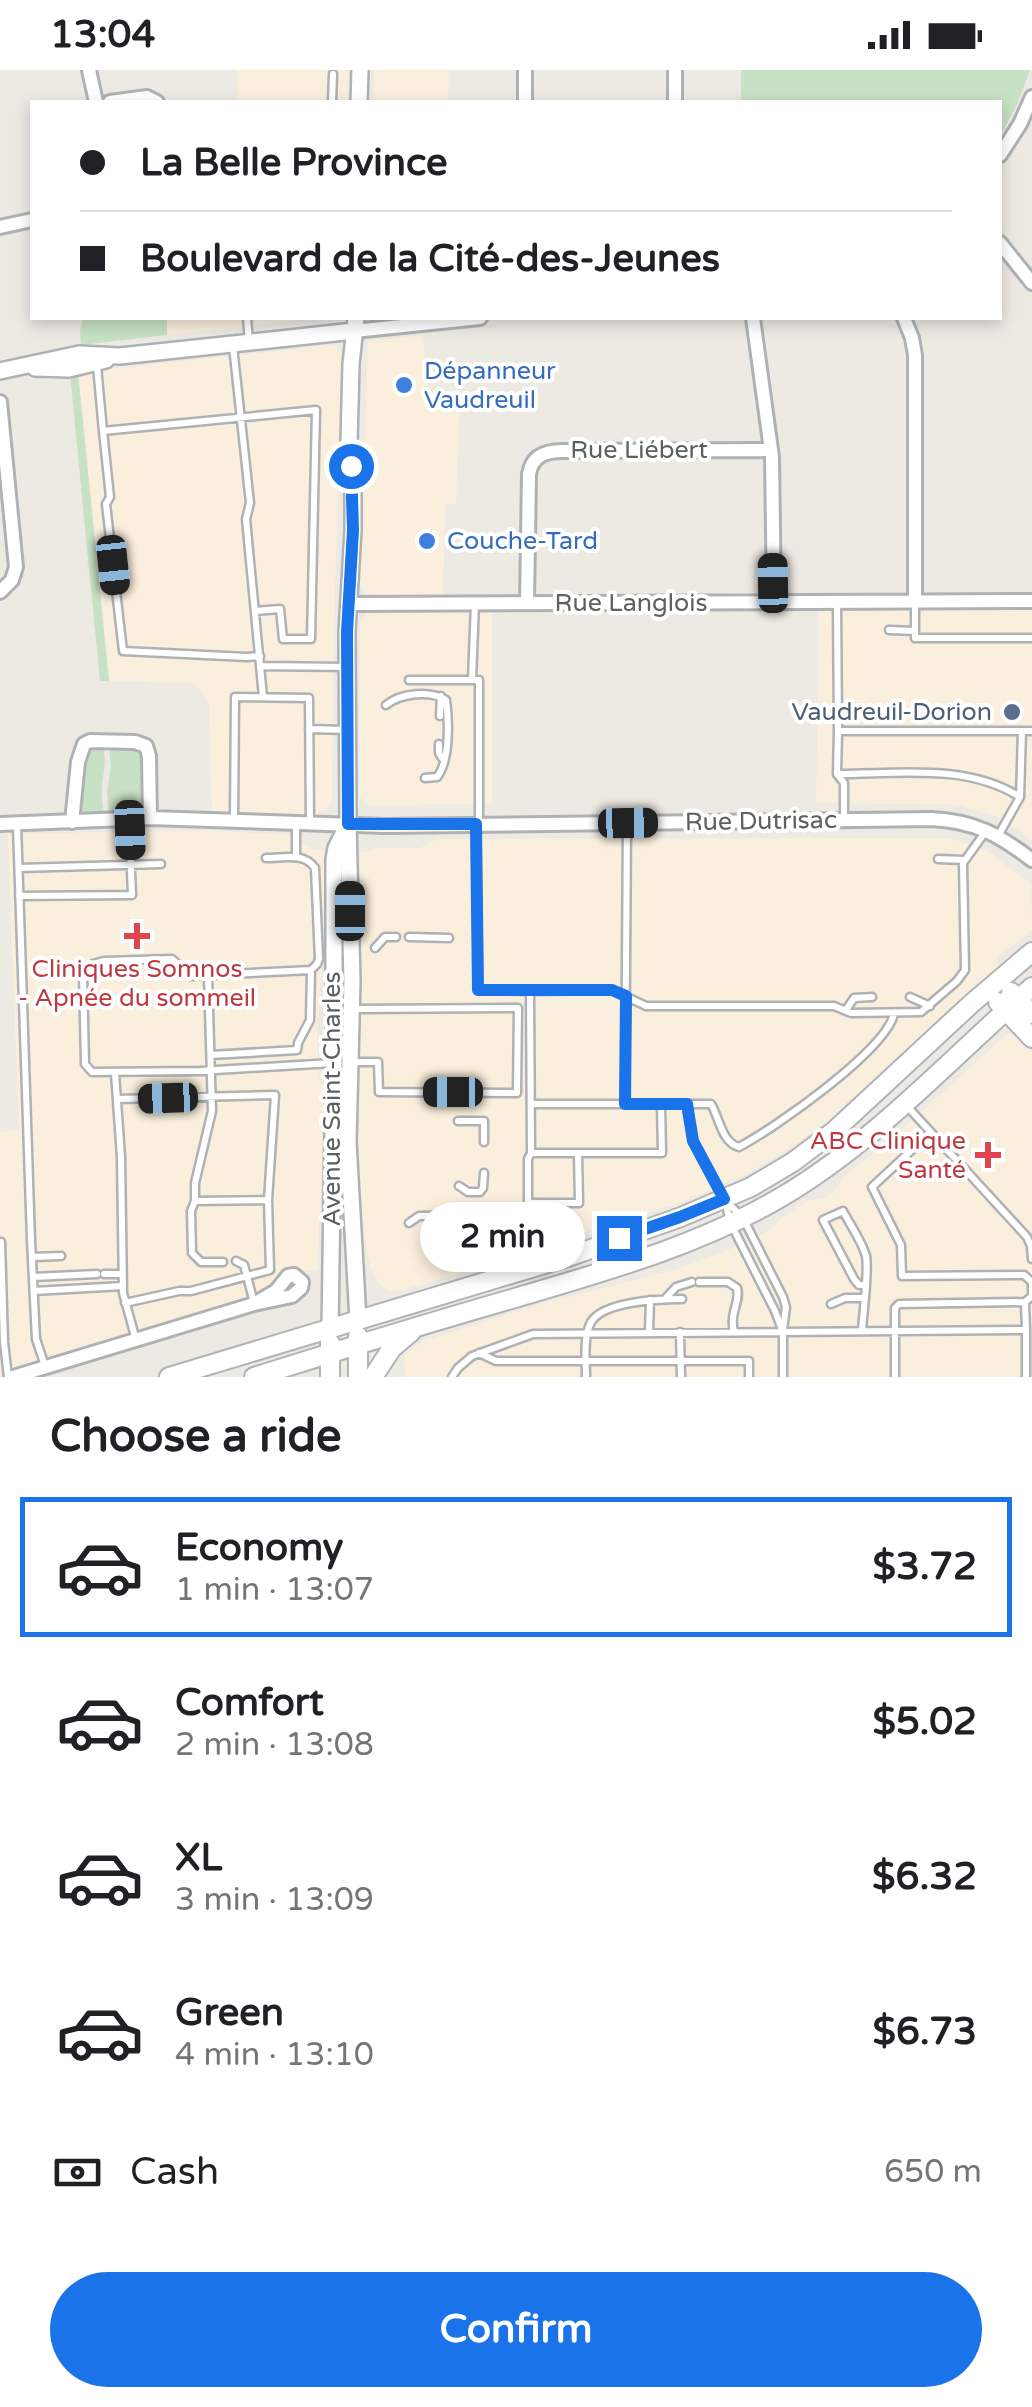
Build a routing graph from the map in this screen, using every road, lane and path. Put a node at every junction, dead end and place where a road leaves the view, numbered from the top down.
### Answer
1 (90, 70) edge
2 (360, 70) edge
3 (525, 70) edge
4 (675, 70) edge
5 (333, 74) dead end
6 (96, 100) edge
7 (125, 100) edge
8 (153, 100) edge
9 (332, 100) edge
10 (359, 100) edge
11 (525, 100) edge
12 (674, 100) edge
13 (1031, 104) edge
14 (1002, 152) edge
15 (30, 220) edge
16 (0, 226) edge
17 (1002, 246) edge
18 (1032, 283) edge
19 (246, 320) edge
20 (467, 320) edge
21 (753, 320) edge
22 (905, 320) edge
23 (356, 324) edge
24 (240, 342) junction
25 (96, 359) junction
26 (0, 370) edge
27 (0, 402) edge
28 (240, 419) junction
29 (104, 431) junction
30 (771, 450) junction
31 (0, 592) edge
32 (915, 601) junction
33 (1032, 601) edge
34 (774, 602) junction
35 (837, 602) junction
36 (527, 603) junction
37 (350, 604) junction
38 (475, 604) junction
39 (255, 611) junction
40 (890, 630) dead end
41 (915, 631) junction
42 (1032, 638) edge
43 (260, 656) junction
44 (261, 666) junction
45 (347, 667) junction
46 (410, 680) dead end
47 (472, 680) junction
48 (441, 696) junction
49 (263, 697) junction
50 (386, 705) dead end
51 (440, 716) dead end
52 (309, 730) junction
53 (349, 730) junction
54 (1022, 730) junction
55 (1032, 730) edge
56 (838, 731) junction
57 (440, 744) dead end
58 (442, 760) junction
59 (837, 774) junction
60 (425, 778) dead end
61 (1020, 797) junction
62 (150, 818) junction
63 (844, 819) junction
64 (129, 820) junction
65 (234, 820) junction
66 (72, 822) junction
67 (303, 822) junction
68 (18, 823) junction
69 (628, 823) junction
70 (0, 824) edge
71 (348, 824) junction
72 (477, 824) junction
73 (992, 833) junction
74 (296, 857) junction
75 (266, 858) dead end
76 (938, 859) dead end
77 (964, 860) junction
78 (1032, 860) edge
79 (162, 864) dead end
80 (131, 865) junction
81 (18, 868) junction
82 (19, 896) junction
83 (396, 938) dead end
84 (409, 938) dead end
85 (449, 938) dead end
86 (374, 948) dead end
87 (1032, 952) edge
88 (311, 970) junction
89 (208, 975) junction
90 (352, 980) junction
91 (333, 981) junction
92 (994, 986) junction
93 (530, 991) junction
94 (626, 996) junction
95 (872, 998) dead end
96 (910, 998) dead end
97 (1019, 999) edge
98 (930, 1006) junction
99 (352, 1009) junction
100 (846, 1010) junction
101 (894, 1014) junction
102 (1032, 1014) edge
103 (1032, 1038) edge
104 (212, 1055) junction
105 (342, 1062) junction
106 (211, 1070) junction
107 (115, 1073) junction
108 (212, 1096) junction
109 (118, 1099) junction
110 (904, 1103) junction
111 (531, 1104) junction
112 (625, 1104) junction
113 (661, 1104) junction
114 (687, 1104) junction
115 (458, 1120) dead end
116 (931, 1132) junction
117 (484, 1142) dead end
118 (578, 1152) junction
119 (531, 1153) junction
120 (484, 1172) dead end
121 (459, 1186) dead end
122 (724, 1199) junction
123 (268, 1200) junction
124 (195, 1201) junction
125 (737, 1221) junction
126 (410, 1223) dead end
127 (568, 1228) dead end
128 (1, 1242) edge
129 (61, 1256) dead end
130 (32, 1257) junction
131 (1032, 1259) edge
132 (236, 1261) dead end
133 (223, 1262) dead end
134 (123, 1274) junction
135 (247, 1276) junction
136 (33, 1277) junction
137 (1032, 1281) edge
138 (864, 1285) junction
139 (123, 1286) junction
140 (34, 1291) junction
141 (864, 1298) junction
142 (666, 1299) junction
143 (682, 1299) dead end
144 (650, 1300) junction
145 (1025, 1302) junction
146 (125, 1303) junction
147 (254, 1304) joint
148 (831, 1304) dead end
149 (358, 1320) junction
150 (417, 1328) junction
151 (330, 1329) junction
152 (895, 1330) junction
153 (1026, 1330) junction
154 (862, 1331) junction
155 (650, 1332) junction
156 (680, 1332) junction
157 (734, 1332) junction
158 (783, 1332) junction
159 (587, 1333) junction
160 (136, 1340) junction
161 (358, 1346) junction
162 (330, 1354) junction
163 (479, 1354) junction
164 (586, 1360) junction
165 (680, 1360) junction
166 (45, 1367) junction
167 (10, 1377) edge
168 (169, 1377) edge
169 (254, 1377) edge
170 (330, 1377) edge
171 (358, 1377) edge
172 (373, 1377) edge
173 (452, 1377) edge
174 (586, 1377) edge
175 (680, 1377) edge
176 (749, 1377) edge
177 (783, 1377) edge
178 (895, 1377) edge
179 (1026, 1377) edge

1 - 6 street
2 - 10 street
3 - 11 street
4 - 12 street
5 - 9 lane
7 - 8 street
13 - 14 street
15 - 16 street
17 - 18 street
19 - 24 lane
20 - 23 street
21 - 30 street
22 - 32 street
23 - 24 street
23 - 37 street, Avenue Saint-Charles
24 - 25 street
24 - 28 lane
25 - 26 street
25 - 29 lane
27 - 31 street
28 - 29 lane
28 - 39 lane
28 - 39 lane
29 - 43 lane
30 - 34 street
30 - 36 street, Rue Liébert
32 - 33 street, Rue Langlois
32 - 35 street, Rue Langlois
32 - 41 lane
34 - 35 street, Rue Langlois
34 - 36 street, Rue Langlois
35 - 56 lane
36 - 38 street, Rue Langlois
37 - 38 street, Rue Langlois
37 - 45 street, Avenue Saint-Charles
38 - 47 lane
39 - 43 lane
40 - 41 lane
41 - 42 lane
43 - 44 lane
44 - 45 lane
44 - 49 lane
45 - 53 street, Avenue Saint-Charles
46 - 47 lane
47 - 72 lane
48 - 50 lane
48 - 51 lane
48 - 58 lane
49 - 52 lane
49 - 65 lane
52 - 53 lane
52 - 67 lane
53 - 71 street, Avenue Saint-Charles
54 - 55 lane
54 - 56 lane
54 - 61 lane
56 - 59 lane
57 - 58 lane
58 - 60 lane
59 - 61 lane
59 - 63 lane
61 - 73 lane
62 - 64 street, Rue Dutrisac
62 - 65 street, Rue Dutrisac
62 - 66 street
63 - 69 street, Rue Dutrisac
63 - 73 street, Rue Dutrisac
64 - 66 street, Rue Dutrisac
64 - 80 lane
65 - 67 street, Rue Dutrisac
66 - 68 street, Rue Dutrisac
67 - 71 street, Rue Dutrisac
67 - 74 lane
68 - 70 street, Rue Dutrisac
68 - 81 lane
69 - 72 street, Rue Dutrisac
69 - 94 lane
71 - 72 street, Rue Dutrisac
71 - 90 street, Avenue Saint-Charles
71 - 91 street, Avenue Saint-Charles
72 - 93 lane
73 - 77 lane
73 - 78 street, Rue Dutrisac
74 - 75 lane
74 - 88 lane
76 - 77 lane
77 - 98 lane
79 - 80 lane
80 - 81 lane
80 - 82 lane
81 - 82 lane
82 - 130 lane
83 - 86 lane
84 - 85 lane
87 - 92 main road
88 - 89 lane
88 - 104 lane
89 - 104 lane
89 - 107 lane
90 - 91 lane
90 - 99 street, Avenue Saint-Charles
91 - 105 street, Avenue Saint-Charles
92 - 97 main road
92 - 122 main road
93 - 94 lane
93 - 111 lane
94 - 100 lane
94 - 112 lane
95 - 100 lane
96 - 98 lane
97 - 102 main road
97 - 103 main road
97 - 110 main road
98 - 101 lane
99 - 105 street, Avenue Saint-Charles
99 - 105 lane
100 - 101 lane
101 - 114 lane
104 - 106 lane
105 - 106 lane
105 - 149 street, Avenue Saint-Charles
105 - 151 street, Avenue Saint-Charles
106 - 107 lane
106 - 108 lane
107 - 109 lane
108 - 109 lane
108 - 123 lane
108 - 124 lane
109 - 134 lane
110 - 116 lane
110 - 125 main road
111 - 112 lane
111 - 119 lane
112 - 113 lane
113 - 114 lane
113 - 118 lane
114 - 122 lane
115 - 117 lane
116 - 131 lane
116 - 137 lane
118 - 119 lane
118 - 119 lane
120 - 121 lane
122 - 125 lane
122 - 125 lane
122 - 149 main road
123 - 124 lane
123 - 135 lane
124 - 133 lane
125 - 150 main road
125 - 158 lane
125 - 158 lane
126 - 127 lane
128 - 167 lane
129 - 130 lane
130 - 136 lane
132 - 135 lane
134 - 136 lane
134 - 139 lane
135 - 146 lane
135 - 147 lane
136 - 140 lane
137 - 145 lane
138 - 138 lane
138 - 141 lane
139 - 140 lane
139 - 146 lane
140 - 166 lane
141 - 148 lane
141 - 154 lane
142 - 143 lane
142 - 144 lane
142 - 157 lane
144 - 155 lane
144 - 159 lane
145 - 152 lane
145 - 153 lane
146 - 160 lane
147 - 160 street
149 - 151 main road
149 - 161 main road, Avenue Saint-Charles
150 - 161 main road
150 - 172 main road
151 - 162 main road, Avenue Saint-Charles
151 - 168 main road
152 - 153 lane
152 - 154 lane
152 - 178 lane
153 - 179 lane
154 - 158 lane
155 - 156 lane
155 - 159 lane
156 - 157 lane
156 - 165 lane
157 - 158 lane
158 - 177 lane
159 - 163 lane
159 - 164 lane
160 - 166 street
161 - 162 main road
161 - 171 main road, Avenue Saint-Charles
162 - 169 main road
162 - 170 main road, Avenue Saint-Charles
163 - 164 lane
163 - 173 lane
164 - 165 lane
164 - 174 lane
165 - 175 lane
165 - 176 lane
166 - 167 street

